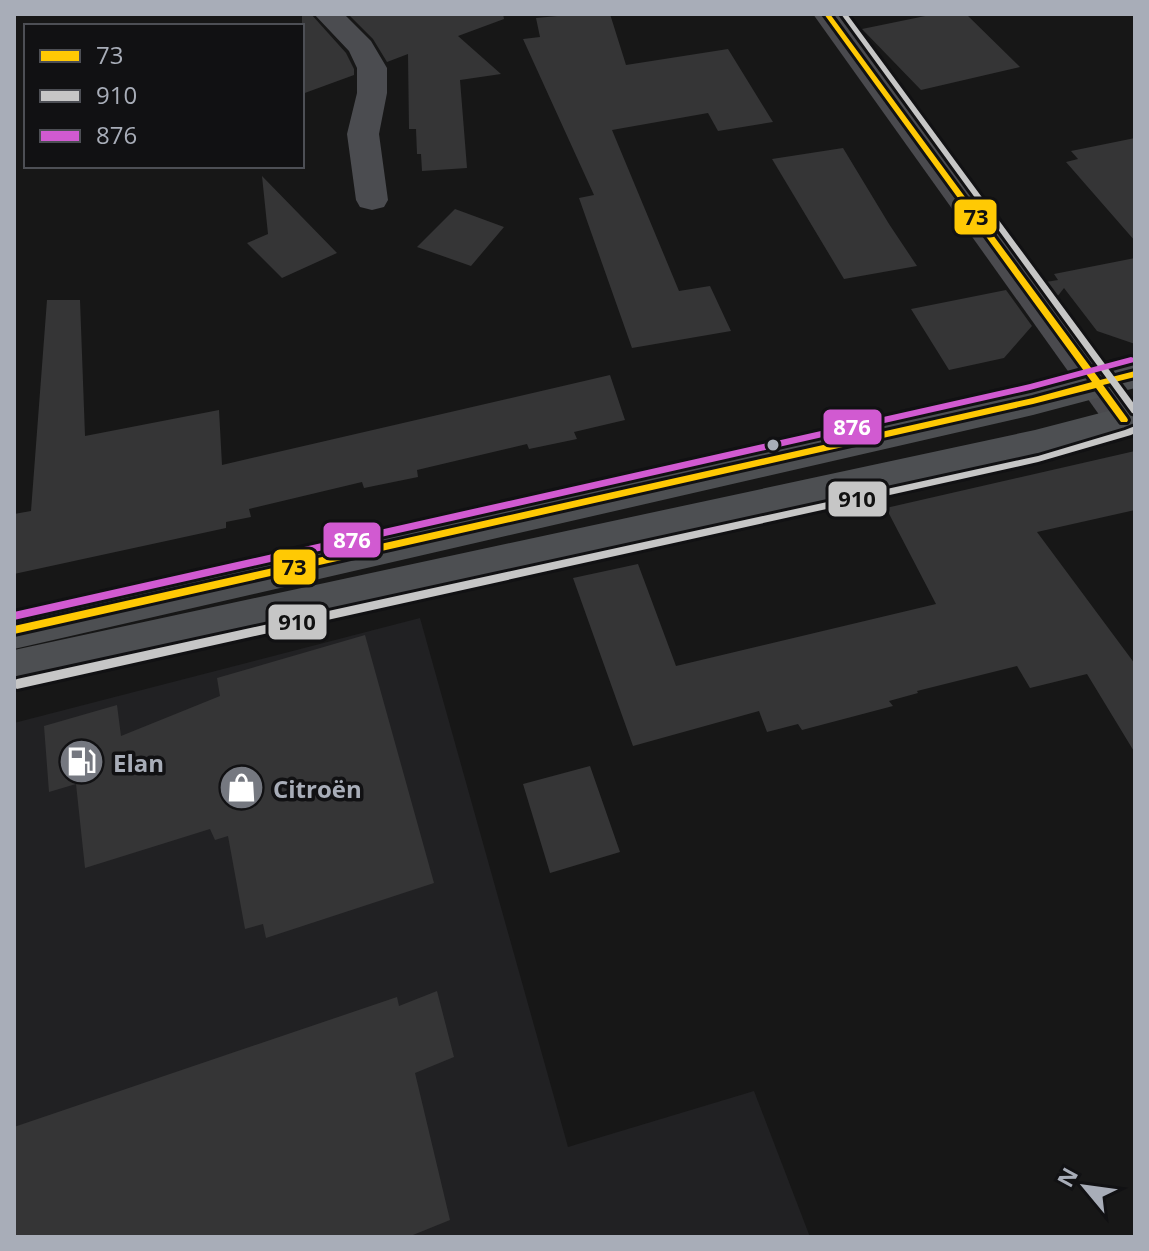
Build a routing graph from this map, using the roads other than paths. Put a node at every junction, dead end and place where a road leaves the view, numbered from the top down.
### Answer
1 (328, 14) edge
2 (827, 14) edge
3 (372, 200) dead end
4 (1116, 379) edge
5 (1130, 419) edge
6 (14, 630) edge
7 (14, 670) edge

1 - 3 street
2 - 4 main road
4 - 5 main road
4 - 6 main road
5 - 7 main road

